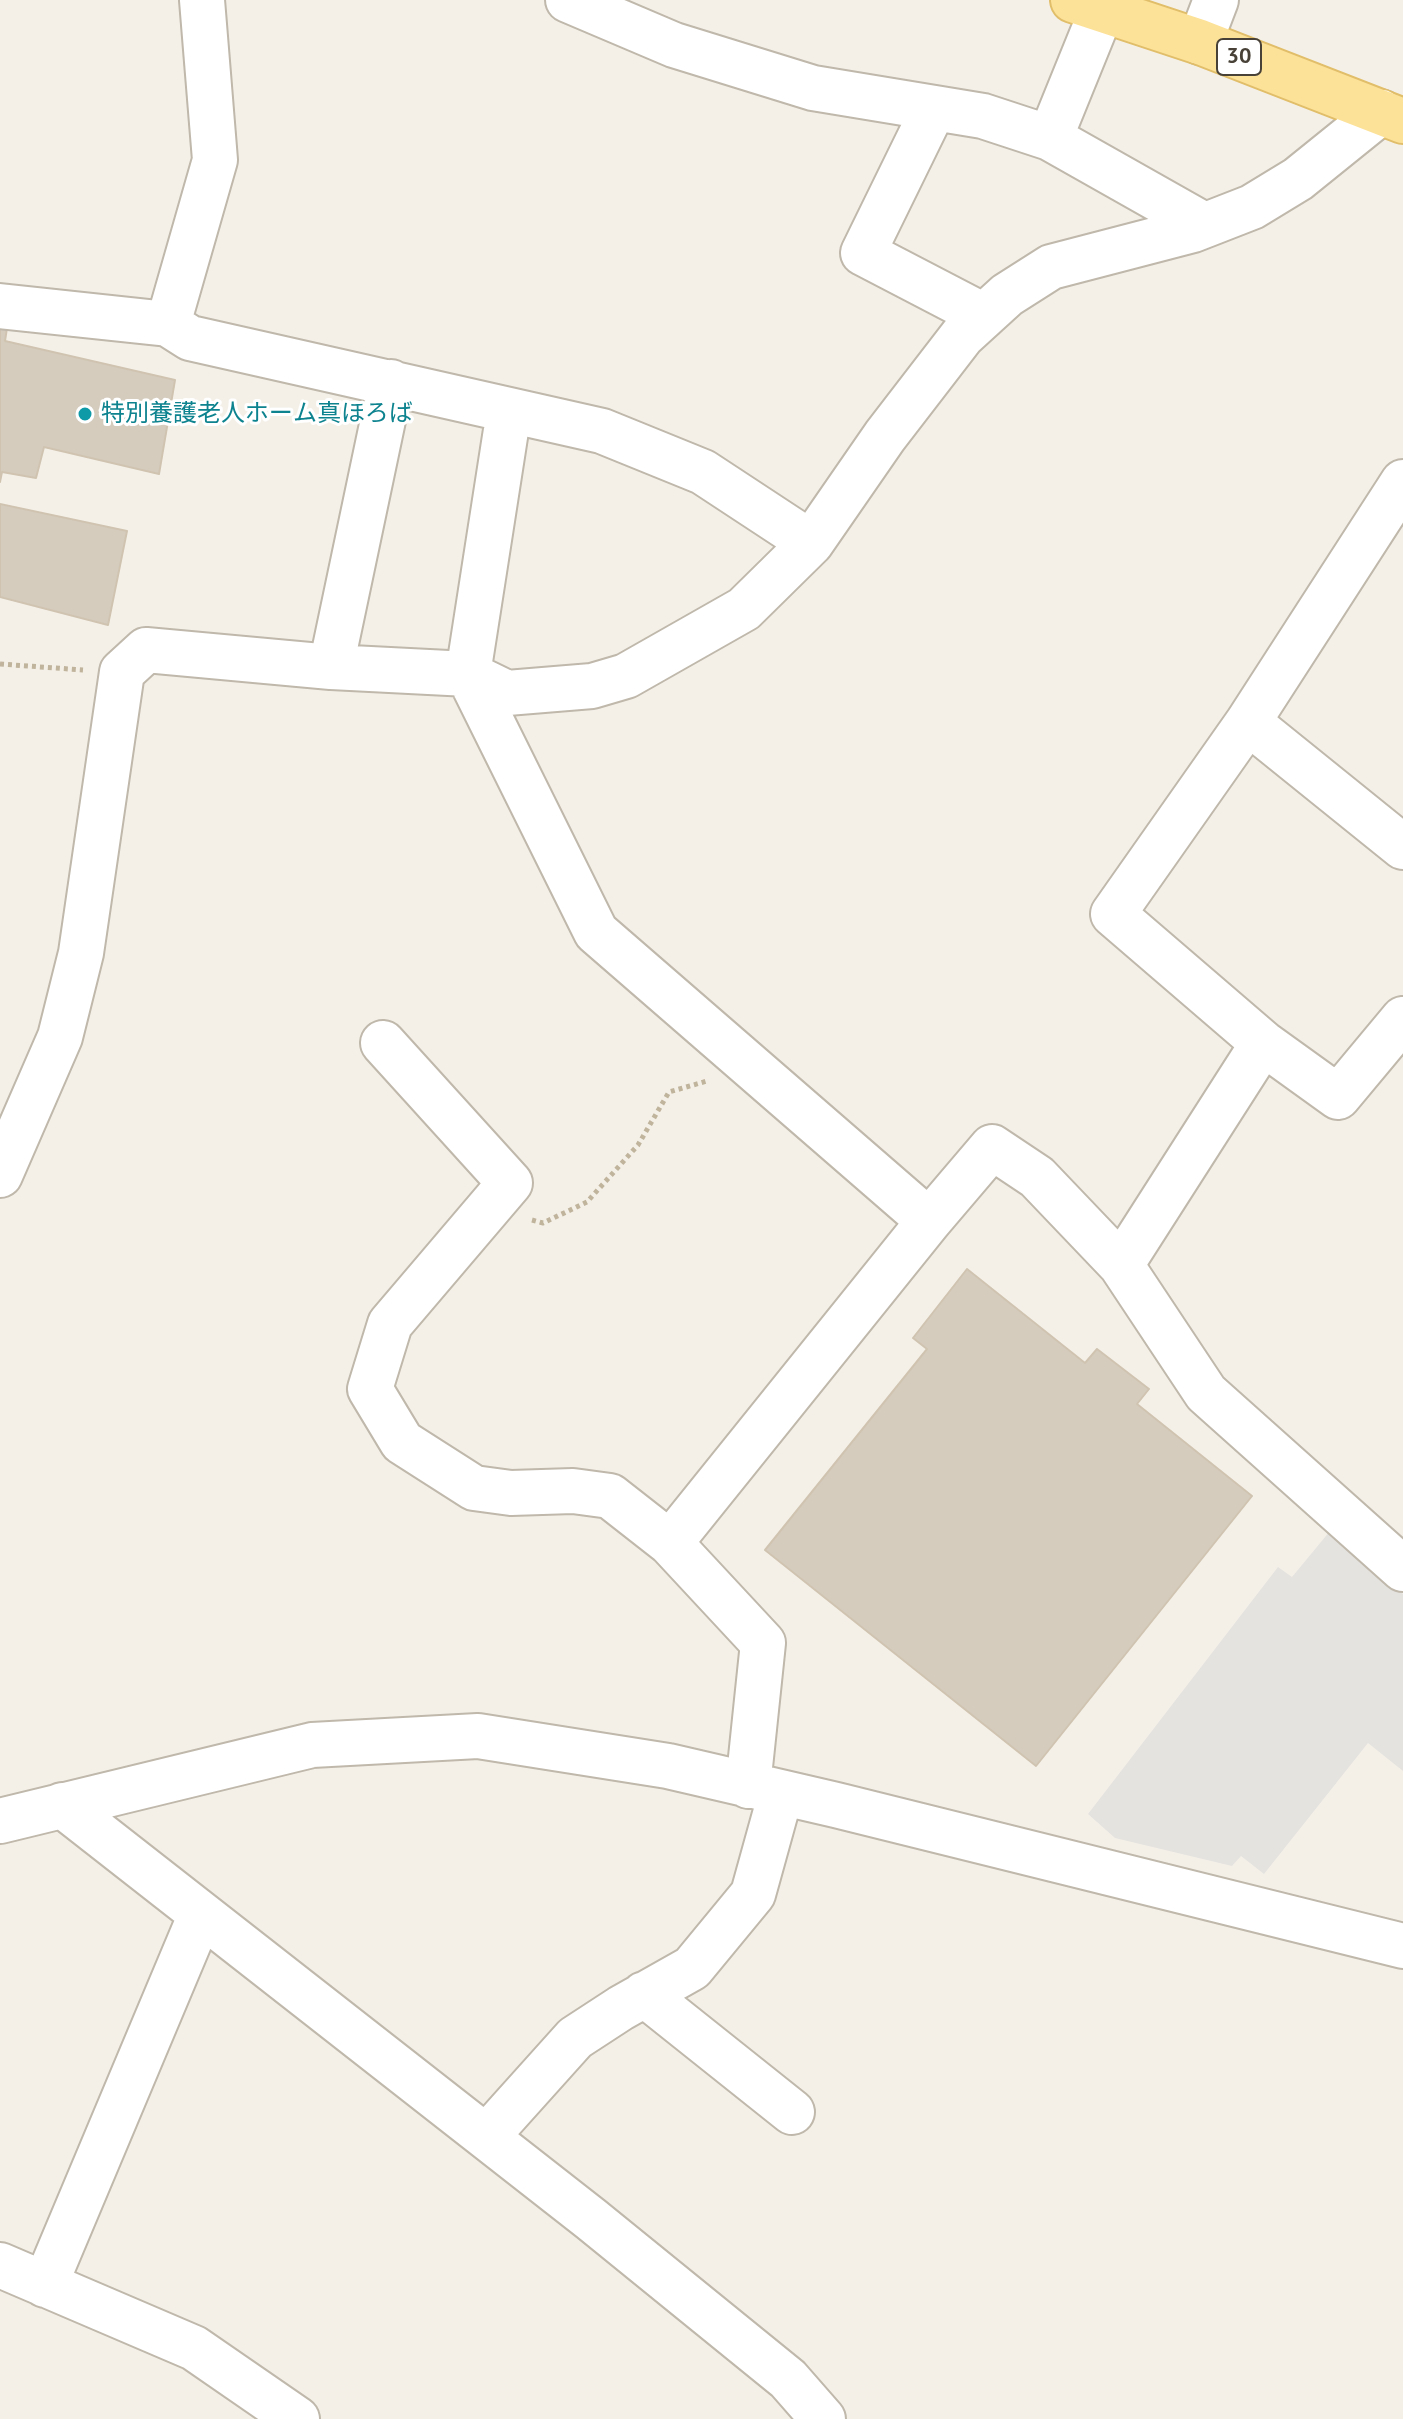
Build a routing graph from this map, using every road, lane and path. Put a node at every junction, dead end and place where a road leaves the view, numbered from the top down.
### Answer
1 (202, 0) edge
2 (568, 0) edge
3 (1216, 0) edge
4 (1088, 5) edge
5 (1200, 42) junction
6 (934, 108) junction
7 (1392, 116) edge
8 (1050, 138) junction
9 (1204, 225) junction
10 (0, 306) edge
11 (984, 316) junction
12 (168, 324) junction
13 (391, 382) junction
14 (509, 411) junction
15 (1403, 482) edge
16 (811, 543) junction
17 (0, 664) edge
18 (331, 667) junction
19 (122, 672) junction
20 (468, 674) junction
21 (1248, 722) junction
22 (1403, 847) edge
23 (1403, 1019) edge
24 (383, 1043) dead end
25 (1263, 1043) junction
26 (754, 1069) junction
27 (0, 1175) edge
28 (499, 1196) junction
29 (929, 1221) junction
30 (1121, 1265) junction
31 (670, 1543) junction
32 (1403, 1569) edge
33 (765, 1789) junction
34 (62, 1805) junction
35 (0, 1821) edge
36 (201, 1914) junction
37 (1403, 1946) edge
38 (644, 1994) junction
39 (792, 2112) dead end
40 (487, 2136) junction
41 (14, 2274) edge
42 (270, 2412) edge
43 (823, 2419) edge

1 - 12 street
2 - 6 street
3 - 5 street
4 - 5 main road, 30
4 - 8 street
5 - 7 main road, 30
6 - 8 street
6 - 11 street
7 - 9 street
8 - 9 street
9 - 11 street
10 - 12 street
11 - 16 street
12 - 13 street
13 - 14 street
13 - 18 street
14 - 16 street
14 - 20 street
15 - 21 street
16 - 20 street
17 - 19 path
18 - 19 street
18 - 20 street
19 - 27 street
20 - 26 street
21 - 22 street
21 - 25 street
23 - 25 street
24 - 28 street
25 - 30 street
26 - 28 path
26 - 29 street
28 - 31 street
29 - 30 street
29 - 31 street
30 - 32 street
31 - 33 street
33 - 34 street
33 - 37 street
33 - 38 street
34 - 35 street
34 - 36 street
36 - 40 street
36 - 41 street
38 - 39 street
38 - 40 street
40 - 43 street
41 - 42 street

